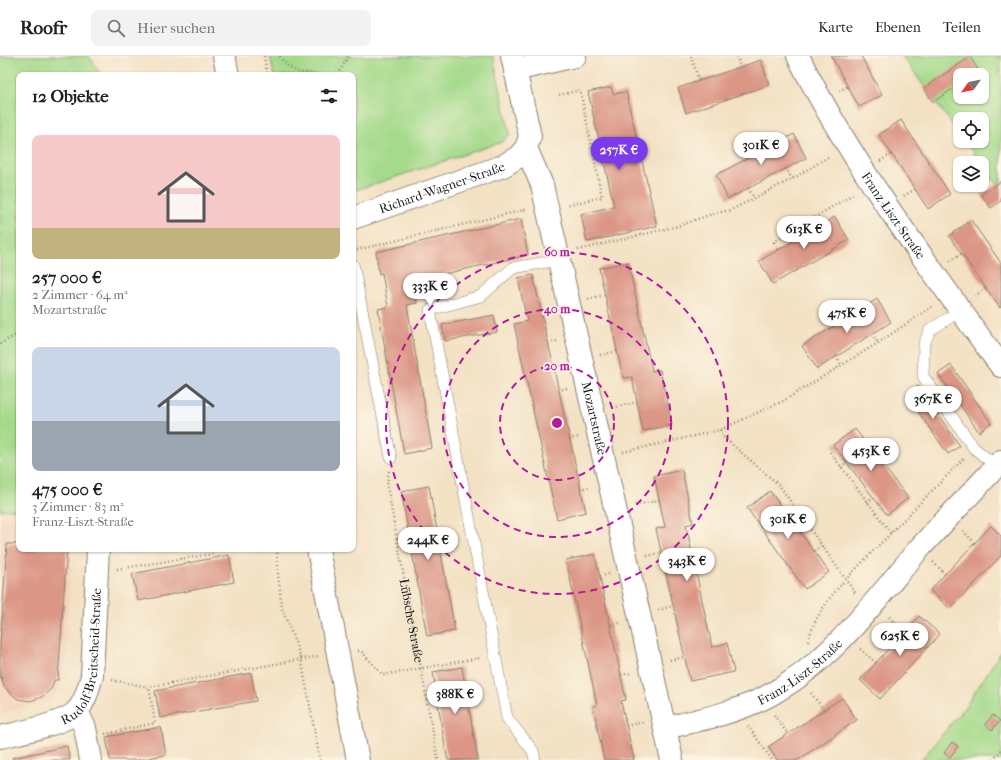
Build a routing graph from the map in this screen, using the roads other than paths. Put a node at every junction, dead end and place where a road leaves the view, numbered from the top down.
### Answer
1 (224, 56) edge
2 (575, 56) edge
3 (798, 56) edge
4 (514, 63) edge
5 (227, 72) edge
6 (526, 148) junction
7 (356, 217) edge
8 (567, 255) junction
9 (356, 279) edge
10 (960, 302) junction
11 (1001, 366) edge
12 (391, 458) road end
13 (999, 464) edge
14 (98, 552) edge
15 (319, 552) edge
16 (77, 711) junction
17 (657, 725) junction
18 (0, 737) edge
19 (91, 760) edge
20 (358, 760) edge
21 (535, 760) edge
22 (672, 760) edge

1 - 5 street
2 - 4 street
3 - 10 street, Franz-Liszt-Straße
4 - 6 street
6 - 7 street, Richard-Wagner-Straße
6 - 8 street, Mozartstraße
8 - 17 street, Mozartstraße
8 - 21 lane
9 - 12 lane
10 - 11 street, Franz-Liszt-Straße
10 - 13 lane
13 - 17 street, Franz-Liszt-Straße
14 - 16 street, Rudolf-Breitscheid-Straße
15 - 20 street
16 - 18 street, Rudolf-Breitscheid-Straße
16 - 19 street
17 - 22 street, Mozartstraße

